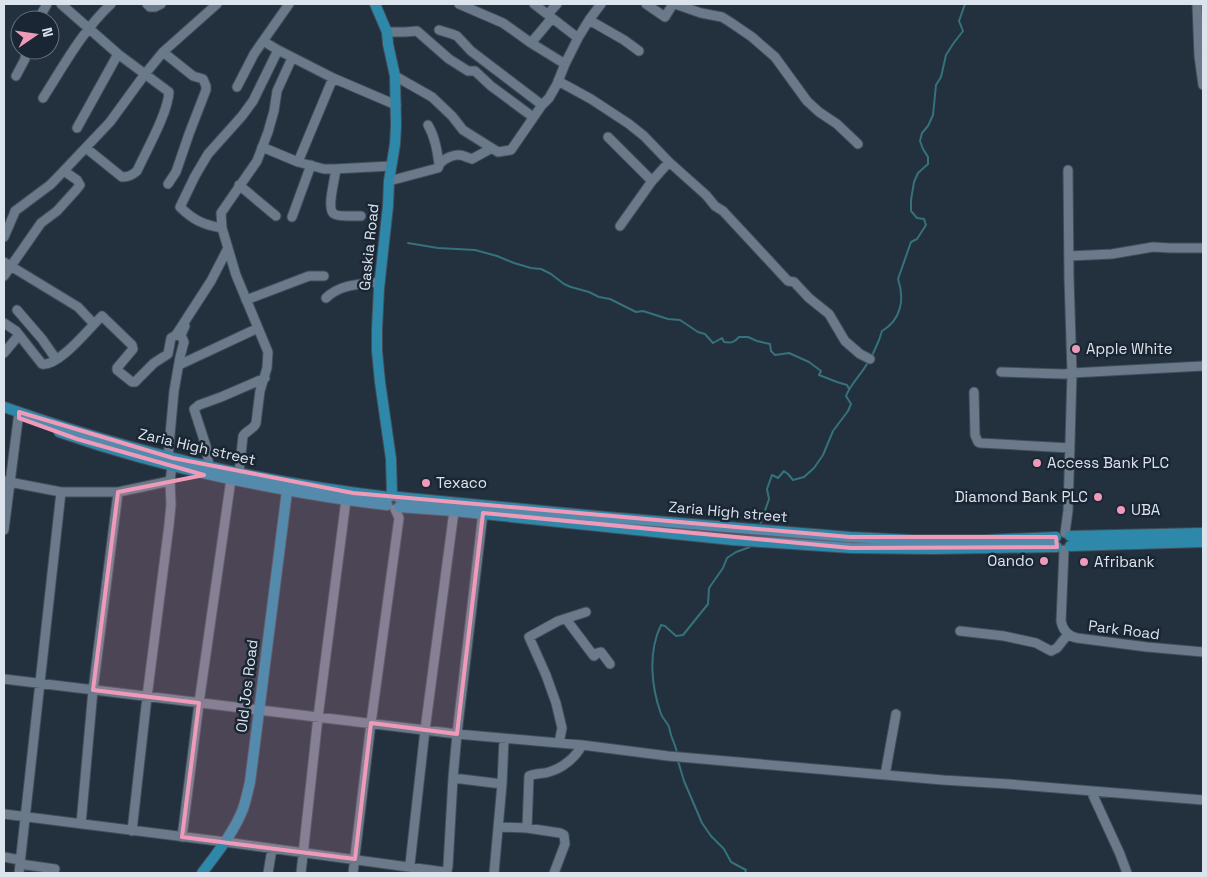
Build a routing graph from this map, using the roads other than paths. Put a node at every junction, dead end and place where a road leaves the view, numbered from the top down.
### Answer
1 (62, 4) edge
2 (112, 4) edge
3 (147, 4) edge
4 (160, 4) edge
5 (217, 4) edge
6 (289, 4) edge
7 (375, 4) edge
8 (459, 4) edge
9 (534, 4) edge
10 (557, 4) edge
11 (601, 4) edge
12 (646, 4) edge
13 (674, 4) edge
14 (1197, 4) edge
15 (550, 16) junction
16 (589, 20) junction
17 (88, 28) junction
18 (439, 30) dead end
19 (387, 32) junction
20 (578, 38) junction
21 (263, 40) junction
22 (531, 43) junction
23 (278, 50) junction
24 (639, 51) dead end
25 (163, 52) junction
26 (118, 54) junction
27 (292, 58) junction
28 (24, 60) edge
29 (565, 64) junction
30 (145, 74) junction
31 (16, 76) dead end
32 (395, 76) junction
33 (333, 78) junction
34 (558, 81) junction
35 (1203, 85) edge
36 (238, 87) dead end
37 (43, 98) dead end
38 (396, 105) junction
39 (542, 105) junction
40 (533, 118) junction
41 (428, 125) dead end
42 (78, 128) dead end
43 (608, 137) dead end
44 (858, 144) dead end
45 (86, 148) junction
46 (262, 148) junction
47 (492, 148) junction
48 (298, 162) junction
49 (669, 162) junction
50 (439, 164) junction
51 (311, 165) junction
52 (391, 166) junction
53 (336, 169) junction
54 (1068, 170) dead end
55 (64, 171) junction
56 (389, 181) junction
57 (652, 181) junction
58 (168, 184) dead end
59 (239, 185) junction
60 (276, 216) dead end
61 (360, 216) dead end
62 (292, 217) dead end
63 (620, 226) dead end
64 (222, 228) junction
65 (4, 236) edge
66 (228, 248) junction
67 (1203, 248) edge
68 (1069, 256) junction
69 (7, 264) edge
70 (4, 276) edge
71 (324, 276) dead end
72 (380, 282) junction
73 (326, 298) dead end
74 (246, 300) junction
75 (17, 310) dead end
76 (190, 314) junction
77 (4, 323) edge
78 (94, 324) junction
79 (258, 328) junction
80 (19, 335) junction
81 (4, 353) edge
82 (56, 359) junction
83 (870, 359) dead end
84 (178, 365) junction
85 (1203, 366) edge
86 (1001, 372) dead end
87 (1072, 373) junction
88 (264, 378) junction
89 (974, 392) dead end
90 (4, 406) edge
91 (4, 413) edge
92 (19, 415) junction
93 (1070, 448) junction
94 (170, 462) junction
95 (209, 466) junction
96 (235, 476) junction
97 (170, 481) junction
98 (7, 482) edge
99 (288, 491) junction
100 (61, 492) junction
101 (118, 492) junction
102 (346, 500) junction
103 (393, 502) junction
104 (454, 510) junction
105 (483, 514) junction
106 (4, 530) edge
107 (1203, 533) edge
108 (1064, 541) junction
109 (1203, 542) edge
110 (586, 612) dead end
111 (566, 619) junction
112 (960, 631) dead end
113 (1068, 634) junction
114 (1203, 652) edge
115 (610, 664) dead end
116 (4, 678) edge
117 (39, 683) junction
118 (93, 690) junction
119 (147, 697) junction
120 (199, 703) junction
121 (259, 710) junction
122 (896, 714) dead end
123 (318, 717) junction
124 (371, 723) junction
125 (425, 730) junction
126 (457, 734) junction
127 (504, 739) junction
128 (559, 743) junction
129 (582, 744) junction
130 (885, 775) junction
131 (453, 778) junction
132 (502, 784) junction
133 (1091, 791) junction
134 (1203, 800) edge
135 (4, 814) edge
136 (24, 817) junction
137 (81, 824) junction
138 (498, 827) junction
139 (527, 828) junction
140 (132, 831) junction
141 (182, 837) junction
142 (225, 842) junction
143 (272, 848) junction
144 (303, 853) junction
145 (4, 857) edge
146 (356, 859) junction
147 (19, 866) edge
148 (55, 869) dead end
149 (410, 870) edge
150 (202, 873) edge
151 (268, 873) edge
152 (301, 873) edge
153 (353, 873) edge
154 (494, 873) edge
155 (554, 873) edge
156 (1127, 873) edge

1 - 17 street
2 - 17 street
3 - 4 street
5 - 25 street
6 - 21 street
7 - 19 main road, Gaskia Road
8 - 22 street
9 - 15 street
10 - 15 street
11 - 16 street
12 - 13 street
13 - 44 street
14 - 35 street
15 - 20 street
15 - 22 street
16 - 20 street
16 - 24 street
17 - 26 street
17 - 37 street
18 - 39 street
19 - 32 main road, Gaskia Road
19 - 40 street
20 - 29 street
21 - 23 street
21 - 36 street
22 - 29 street
23 - 27 street
23 - 64 street
25 - 30 street
25 - 58 street
26 - 30 street
26 - 42 street
27 - 33 street
27 - 46 street
28 - 31 street
29 - 34 street
30 - 45 street
30 - 45 street
32 - 38 main road, Gaskia Road
32 - 47 street
33 - 38 street
33 - 48 street
34 - 39 street
34 - 49 street
38 - 52 main road, Gaskia Road
39 - 40 street
40 - 47 street
41 - 50 street
43 - 57 street
45 - 55 street
46 - 48 street
46 - 59 street
47 - 50 street
48 - 51 street
49 - 57 street
49 - 83 street
50 - 56 street
51 - 53 street
51 - 62 street
52 - 53 street
52 - 56 main road, Gaskia Road
53 - 61 street
54 - 68 street, Park Road
55 - 65 street
55 - 69 street
56 - 72 main road, Gaskia Road
57 - 63 street
59 - 60 street
59 - 64 street
64 - 66 street
66 - 74 street
66 - 76 street
67 - 68 street
68 - 87 street, Park Road
69 - 70 street
69 - 78 street
71 - 74 street
72 - 73 street
72 - 103 main road, Gaskia Road
74 - 79 street
75 - 82 street
76 - 78 street
76 - 84 street
77 - 80 street
78 - 82 street
79 - 84 street
79 - 88 street
80 - 81 street
80 - 82 street
84 - 94 street
85 - 87 street
86 - 87 street
87 - 93 street, Park Road
88 - 95 street
88 - 96 street
89 - 93 street
90 - 92 main road, Zaria High street
91 - 92 main road, Zaria High street
92 - 94 main road, Zaria High street
92 - 98 street
93 - 108 street, Park Road
94 - 95 main road, Zaria High street
94 - 96 main road, Zaria High street
94 - 97 street
95 - 96 main road, Zaria High street
96 - 99 main road, Zaria High street
96 - 103 main road, Zaria High street
96 - 120 street
97 - 101 street
97 - 119 street
98 - 100 street
98 - 106 street
99 - 102 main road, Zaria High street
99 - 121 main road, Old Jos Road
100 - 101 street
100 - 117 street
101 - 118 street
102 - 103 main road, Zaria High street
102 - 123 street
103 - 104 main road, Zaria High street
103 - 108 main road, Zaria High street
103 - 124 street
104 - 105 main road, Zaria High street
104 - 125 street
105 - 108 main road, Zaria High street
105 - 126 street
107 - 108 main road
108 - 109 main road
108 - 113 street, Park Road
110 - 111 street
111 - 115 street
111 - 128 street
112 - 113 street
113 - 114 street, Park Road
116 - 117 street
117 - 118 street
117 - 136 street
118 - 119 street
118 - 137 street
119 - 120 street
119 - 140 street
120 - 121 street
120 - 141 street
121 - 123 street
121 - 142 main road, Old Jos Road
122 - 130 street
123 - 124 street
123 - 144 street
124 - 125 street
124 - 146 street
125 - 126 street
125 - 149 street
126 - 127 street
126 - 131 street
127 - 128 street
127 - 132 street
128 - 129 street
129 - 130 street
129 - 139 street
130 - 133 street
131 - 132 street
131 - 149 street
132 - 138 street
133 - 134 street
133 - 156 street
135 - 136 street
136 - 137 street
136 - 147 street
137 - 140 street
138 - 139 street
138 - 154 street
139 - 155 street
140 - 141 street
141 - 142 street
142 - 143 street
142 - 150 main road, Old Jos Road
143 - 144 street
143 - 151 street
144 - 146 street
144 - 152 street
145 - 147 street
146 - 149 street
146 - 153 street
147 - 148 street

